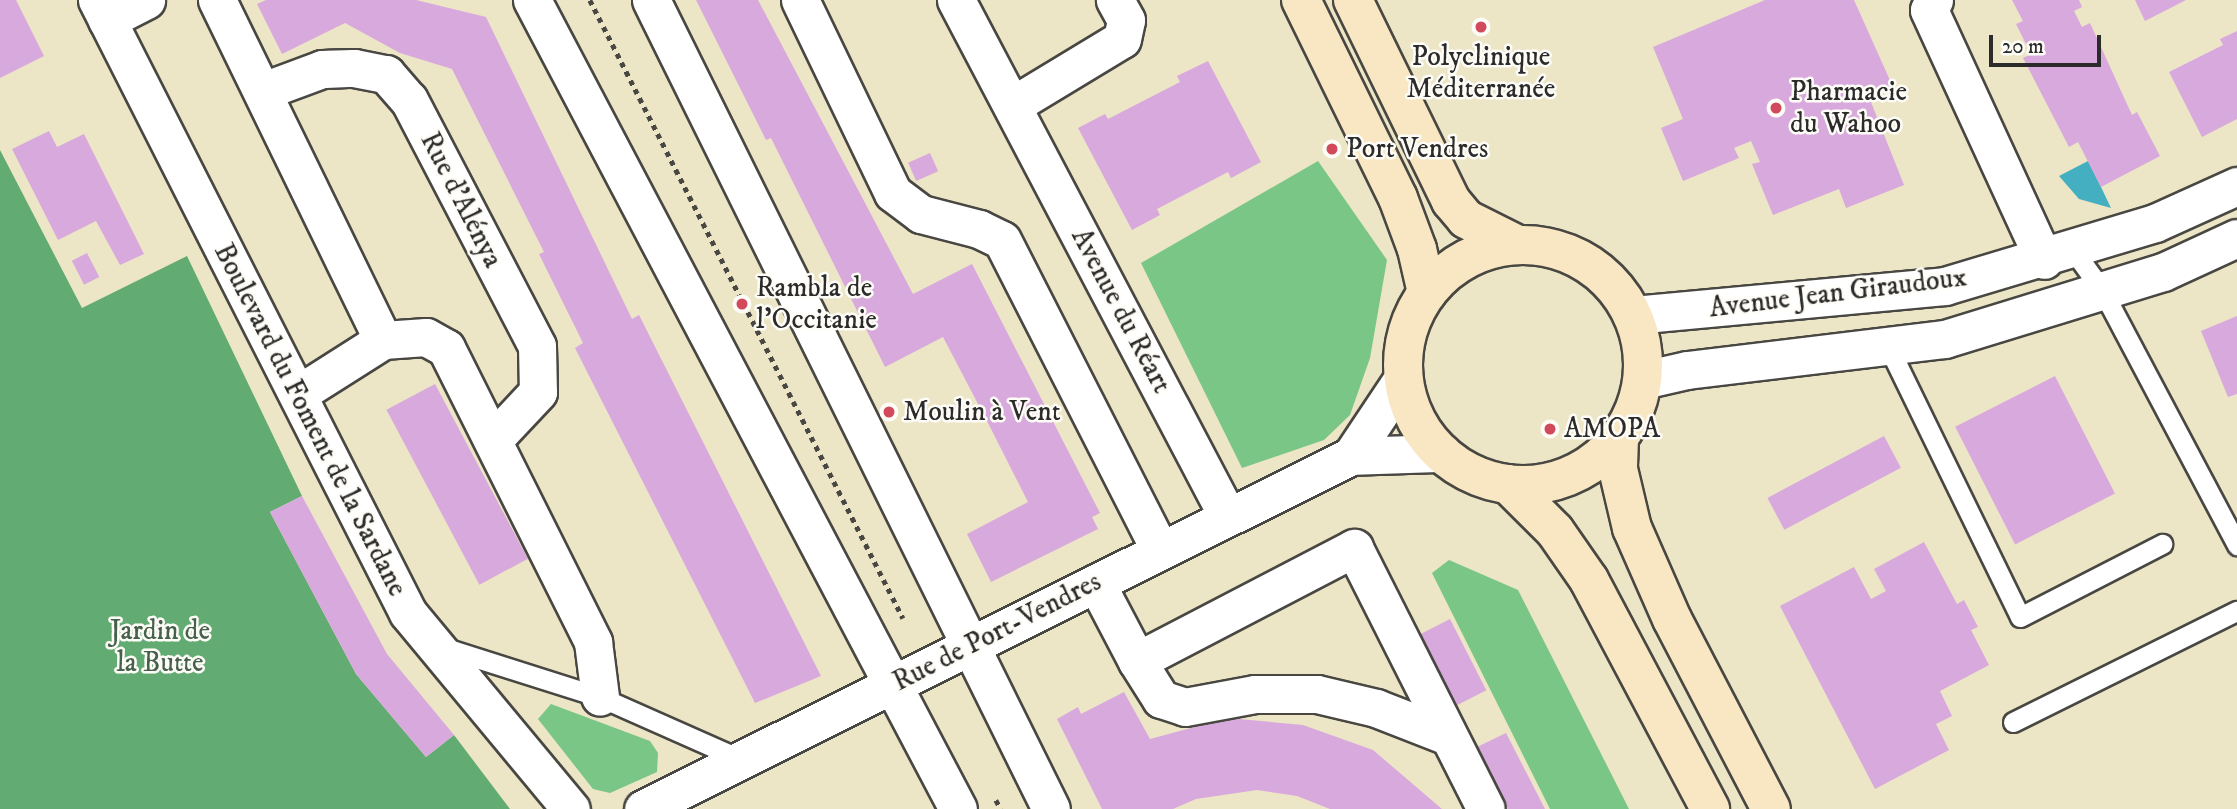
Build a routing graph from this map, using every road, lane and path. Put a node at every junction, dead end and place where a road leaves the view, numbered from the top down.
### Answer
1 (146, 0) edge
2 (217, 0) edge
3 (531, 0) edge
4 (590, 0) edge
5 (651, 0) edge
6 (800, 0) edge
7 (956, 0) edge
8 (1115, 0) edge
9 (1301, 0) edge
10 (1353, 0) edge
11 (1934, 0) edge
12 (102, 10) edge
13 (263, 91) junction
14 (1013, 105) junction
15 (2237, 186) edge
16 (2237, 238) edge
17 (1518, 245) junction
18 (2059, 255) junction
19 (2102, 290) junction
20 (1427, 293) junction
21 (1633, 315) junction
22 (383, 340) junction
23 (1888, 346) junction
24 (1404, 378) junction
25 (1643, 380) junction
26 (298, 394) junction
27 (1619, 438) junction
28 (494, 439) junction
29 (1442, 453) junction
30 (1351, 456) junction
31 (1508, 484) junction
32 (1228, 517) junction
33 (2162, 544) dead end
34 (2237, 545) edge
35 (1160, 550) junction
36 (1096, 583) junction
37 (2237, 611) edge
38 (438, 646) junction
39 (970, 646) junction
40 (1138, 661) junction
41 (928, 667) junction
42 (892, 684) junction
43 (600, 697) junction
44 (2013, 722) dead end
45 (1448, 736) junction
46 (742, 760) junction
47 (995, 798) dead end
48 (571, 809) edge
49 (643, 809) edge
50 (958, 809) edge
51 (1001, 809) edge
52 (1051, 809) edge
53 (1486, 809) edge
54 (1710, 809) edge
55 (1771, 809) edge

1 - 12 street
2 - 13 street
3 - 42 street
4 - 41 path
5 - 39 street
6 - 35 street
7 - 14 street, Avenue du Réart
8 - 14 street
9 - 20 main road
10 - 17 main road
11 - 18 street
12 - 26 street, Boulevard du Foment de la Sardane
13 - 22 street
13 - 28 street, Rue d'Alénya
14 - 32 street, Avenue du Réart
15 - 18 street, Avenue Jean Giraudoux
16 - 19 street, Avenue Jean Giraudoux
17 - 20 main road
17 - 21 main road
18 - 19 lane
18 - 21 street, Avenue Jean Giraudoux
19 - 23 street, Avenue Jean Giraudoux
19 - 34 lane
20 - 24 main road
21 - 25 main road
22 - 26 street
22 - 28 street
23 - 25 street, Avenue Jean Giraudoux
23 - 33 lane
24 - 29 main road
24 - 30 street, Rue de Port-Vendres
25 - 27 main road
26 - 38 street, Boulevard du Foment de la Sardane
27 - 31 main road
27 - 55 main road
28 - 43 street
29 - 30 street, Rue de Port-Vendres
29 - 31 main road
30 - 32 street, Rue de Port-Vendres
31 - 54 main road
32 - 35 street, Rue de Port-Vendres
35 - 36 street, Rue de Port-Vendres
36 - 39 street, Rue de Port-Vendres
36 - 40 street
37 - 44 lane
38 - 43 lane
38 - 48 street, Boulevard du Foment de la Sardane
39 - 41 street, Rue de Port-Vendres
39 - 52 street
40 - 45 street
40 - 45 street
41 - 42 street, Rue de Port-Vendres
42 - 46 street, Rue de Port-Vendres
42 - 50 street
43 - 46 lane
45 - 53 street
46 - 49 street, Rue de Port-Vendres
47 - 51 path

